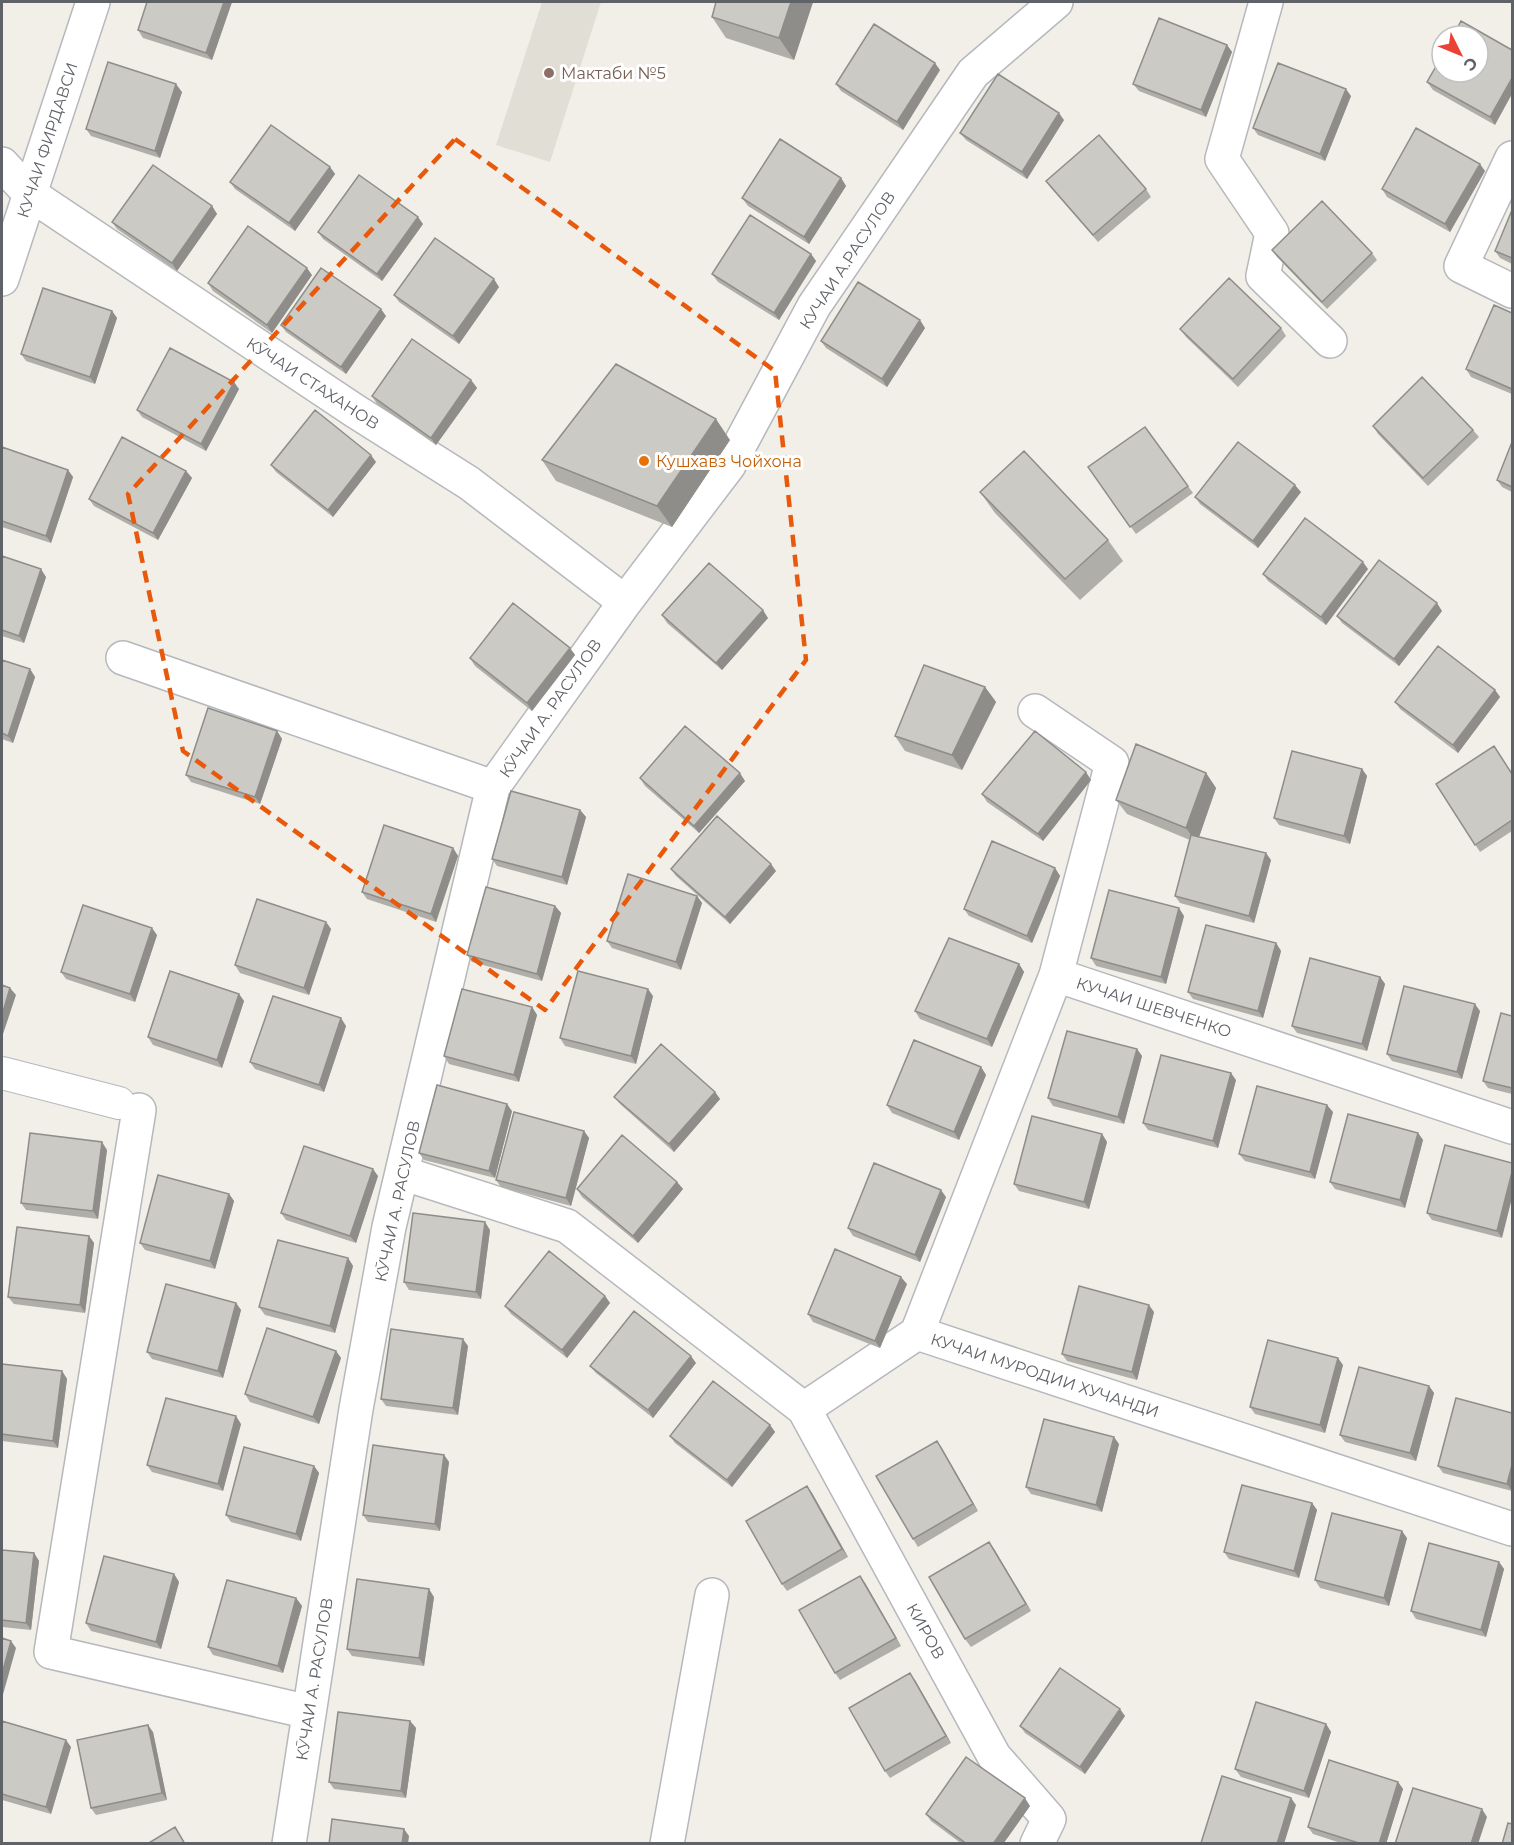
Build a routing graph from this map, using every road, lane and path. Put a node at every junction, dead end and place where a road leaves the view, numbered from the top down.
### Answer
1 (93, 2) edge
2 (1056, 2) edge
3 (1266, 2) edge
4 (1512, 158) edge
5 (2, 164) edge
6 (30, 194) junction
7 (2, 279) edge
8 (1512, 291) edge
9 (1330, 342) dead end
10 (625, 602) junction
11 (123, 658) dead end
12 (1035, 711) dead end
13 (494, 787) junction
14 (1056, 975) junction
15 (2, 1073) edge
16 (129, 1107) joint
17 (1512, 1126) edge
18 (402, 1173) junction
19 (917, 1333) junction
20 (804, 1409) junction
21 (1512, 1528) edge
22 (712, 1595) dead end
23 (309, 1712) junction
24 (289, 1844) edge
25 (667, 1844) edge
26 (1037, 1844) edge

1 - 6 street, КУЧАИ ФИРДАВСИ
2 - 10 street, КУЧАИ А.РАСУЛОВ
3 - 9 street
4 - 8 street
5 - 6 street, КӮЧАИ СТАХАНОВ
6 - 7 street, КУЧАИ ФИРДАВСИ
6 - 10 street, КӮЧАИ СТАХАНОВ
10 - 13 street, КӮЧАИ А. РАСУЛОВ
11 - 13 street
12 - 14 street, КУЧАИ ШЕВЧЕНКО
13 - 18 street, КӮЧАИ А. РАСУЛОВ
14 - 17 street, КУЧАИ ШЕВЧЕНКО
14 - 19 street
15 - 16 street
16 - 23 street
18 - 20 street
18 - 23 street, КӮЧАИ А. РАСУЛОВ
19 - 20 street, КУЧАИ МУРОДИИ ХУЧАНДИ
19 - 21 street, КУЧАИ МУРОДИИ ХУЧАНДИ
20 - 26 street, КИРОВ
22 - 25 street
23 - 24 street, КӮЧАИ А. РАСУЛОВ

